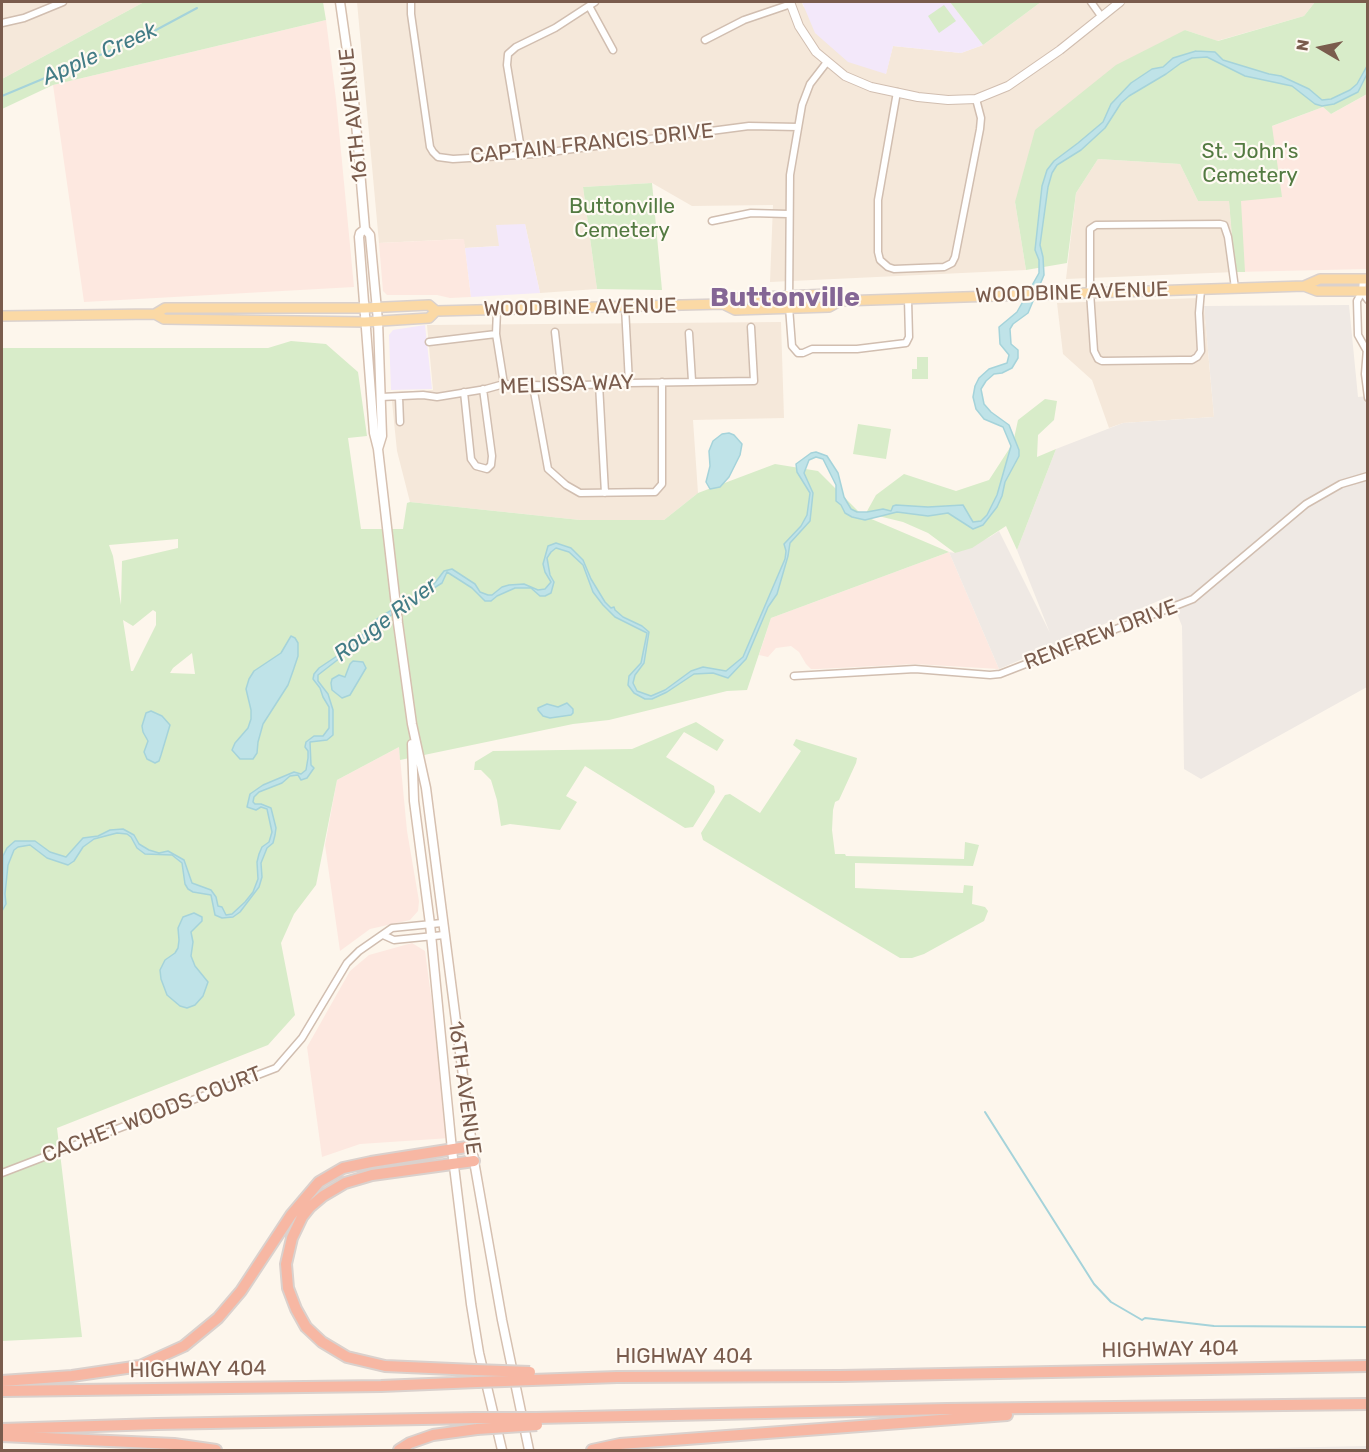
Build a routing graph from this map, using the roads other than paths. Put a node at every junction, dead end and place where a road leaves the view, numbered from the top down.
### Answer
1 (59, 2) edge
2 (340, 2) edge
3 (411, 2) edge
4 (1091, 2) edge
5 (1120, 2) edge
6 (791, 3) edge
7 (592, 4) edge
8 (1101, 16) junction
9 (2, 23) edge
10 (705, 40) dead end
11 (613, 50) dead end
12 (827, 62) junction
13 (897, 92) junction
14 (976, 99) junction
15 (798, 127) junction
16 (522, 155) junction
17 (788, 214) junction
18 (712, 221) dead end
19 (365, 229) junction
20 (1365, 279) edge
21 (1304, 286) junction
22 (1235, 288) junction
23 (1201, 290) junction
24 (1090, 292) junction
25 (1366, 294) edge
26 (789, 296) junction
27 (908, 299) junction
28 (840, 301) junction
29 (723, 304) junction
30 (376, 307) junction
31 (625, 307) junction
32 (789, 307) junction
33 (364, 308) junction
34 (497, 310) junction
35 (436, 311) junction
36 (155, 314) junction
37 (2, 316) edge
38 (378, 321) junction
39 (365, 322) junction
40 (751, 327) dead end
41 (555, 332) dead end
42 (689, 333) dead end
43 (496, 334) junction
44 (429, 342) dead end
45 (1367, 348) edge
46 (692, 381) junction
47 (662, 382) junction
48 (629, 383) junction
49 (504, 384) junction
50 (599, 384) junction
51 (533, 386) junction
52 (561, 386) junction
53 (483, 389) junction
54 (464, 392) junction
55 (381, 396) junction
56 (399, 397) junction
57 (1368, 398) edge
58 (400, 422) dead end
59 (378, 449) junction
60 (1368, 476) edge
61 (605, 493) junction
62 (794, 676) dead end
63 (412, 724) junction
64 (442, 923) junction
65 (430, 924) junction
66 (383, 935) junction
67 (444, 935) junction
68 (431, 937) junction
69 (472, 1146) junction
70 (452, 1150) junction
71 (474, 1161) junction
72 (454, 1164) junction
73 (2, 1173) edge
74 (1368, 1366) edge
75 (531, 1376) junction
76 (2, 1381) edge
77 (2, 1390) edge
78 (1368, 1404) edge
79 (1070, 1409) junction
80 (476, 1424) junction
81 (2, 1429) edge
82 (2, 1436) edge
83 (216, 1450) edge
84 (399, 1450) edge
85 (502, 1450) edge
86 (529, 1450) edge
87 (592, 1450) edge

1 - 9 street
2 - 19 main road, 16TH AVENUE
3 - 16 street, CAPTAIN FRANCIS DRIVE
4 - 8 street
5 - 8 street
6 - 10 street
6 - 12 street
7 - 11 street
7 - 16 street
8 - 14 street
12 - 13 street
12 - 15 street
13 - 14 street
13 - 14 street
15 - 16 street, CAPTAIN FRANCIS DRIVE
15 - 17 street
17 - 18 street
17 - 26 street
19 - 30 main road, 16TH AVENUE
19 - 33 main road, 16TH AVENUE
20 - 21 main road, WOODBINE AVENUE
20 - 25 street
21 - 22 main road, WOODBINE AVENUE
21 - 25 main road, WOODBINE AVENUE
22 - 23 main road, WOODBINE AVENUE
22 - 24 street
23 - 24 main road, WOODBINE AVENUE
23 - 24 street
24 - 27 main road, WOODBINE AVENUE
25 - 45 street
26 - 28 main road, WOODBINE AVENUE
26 - 29 main road, WOODBINE AVENUE
26 - 32 street
27 - 28 main road, WOODBINE AVENUE
27 - 32 street
28 - 32 main road, WOODBINE AVENUE
29 - 31 main road, WOODBINE AVENUE
29 - 32 main road, WOODBINE AVENUE
30 - 33 main road, WOODBINE AVENUE
30 - 35 main road, WOODBINE AVENUE
30 - 38 main road, 16TH AVENUE
31 - 34 main road, WOODBINE AVENUE
31 - 48 street
33 - 36 main road, WOODBINE AVENUE
33 - 39 main road, 16TH AVENUE
34 - 35 main road, WOODBINE AVENUE
34 - 43 street
35 - 38 main road, WOODBINE AVENUE
36 - 37 main road, WOODBINE AVENUE
36 - 39 main road, WOODBINE AVENUE
38 - 39 main road, WOODBINE AVENUE
38 - 55 main road, 16TH AVENUE
39 - 59 main road, 16TH AVENUE
40 - 46 street, MELISSA WAY
41 - 52 street
42 - 46 street
43 - 44 street
43 - 49 street
45 - 57 street
46 - 47 street, MELISSA WAY
47 - 48 street, MELISSA WAY
47 - 61 street
48 - 50 street, MELISSA WAY
49 - 51 street, MELISSA WAY
49 - 53 street, MELISSA WAY
50 - 52 street, MELISSA WAY
50 - 61 street
51 - 52 street, MELISSA WAY
51 - 61 street
53 - 54 street, MELISSA WAY
53 - 54 street
54 - 56 street, MELISSA WAY
55 - 56 street, MELISSA WAY
55 - 59 main road, 16TH AVENUE
56 - 58 street
59 - 63 main road, 16TH AVENUE
60 - 62 street, RENFREW DRIVE
63 - 64 main road, 16TH AVENUE
63 - 65 main road, 16TH AVENUE
64 - 65 street, CACHET WOODS COURT
64 - 67 main road, 16TH AVENUE
65 - 66 street, CACHET WOODS COURT
65 - 68 main road, 16TH AVENUE
66 - 68 street
66 - 73 street, CACHET WOODS COURT
67 - 68 street
67 - 69 main road, 16TH AVENUE
68 - 70 main road, 16TH AVENUE
69 - 70 highway
69 - 71 main road, 16TH AVENUE
70 - 72 main road, 16TH AVENUE
70 - 76 highway
71 - 72 highway
71 - 86 main road, 16TH AVENUE
72 - 75 highway, bridge
72 - 85 main road, 16TH AVENUE
74 - 75 highway, HIGHWAY 404
75 - 77 highway, HIGHWAY 404, bridge
78 - 79 highway
79 - 80 highway, bridge
79 - 87 highway
80 - 81 highway
80 - 84 highway
82 - 83 highway

